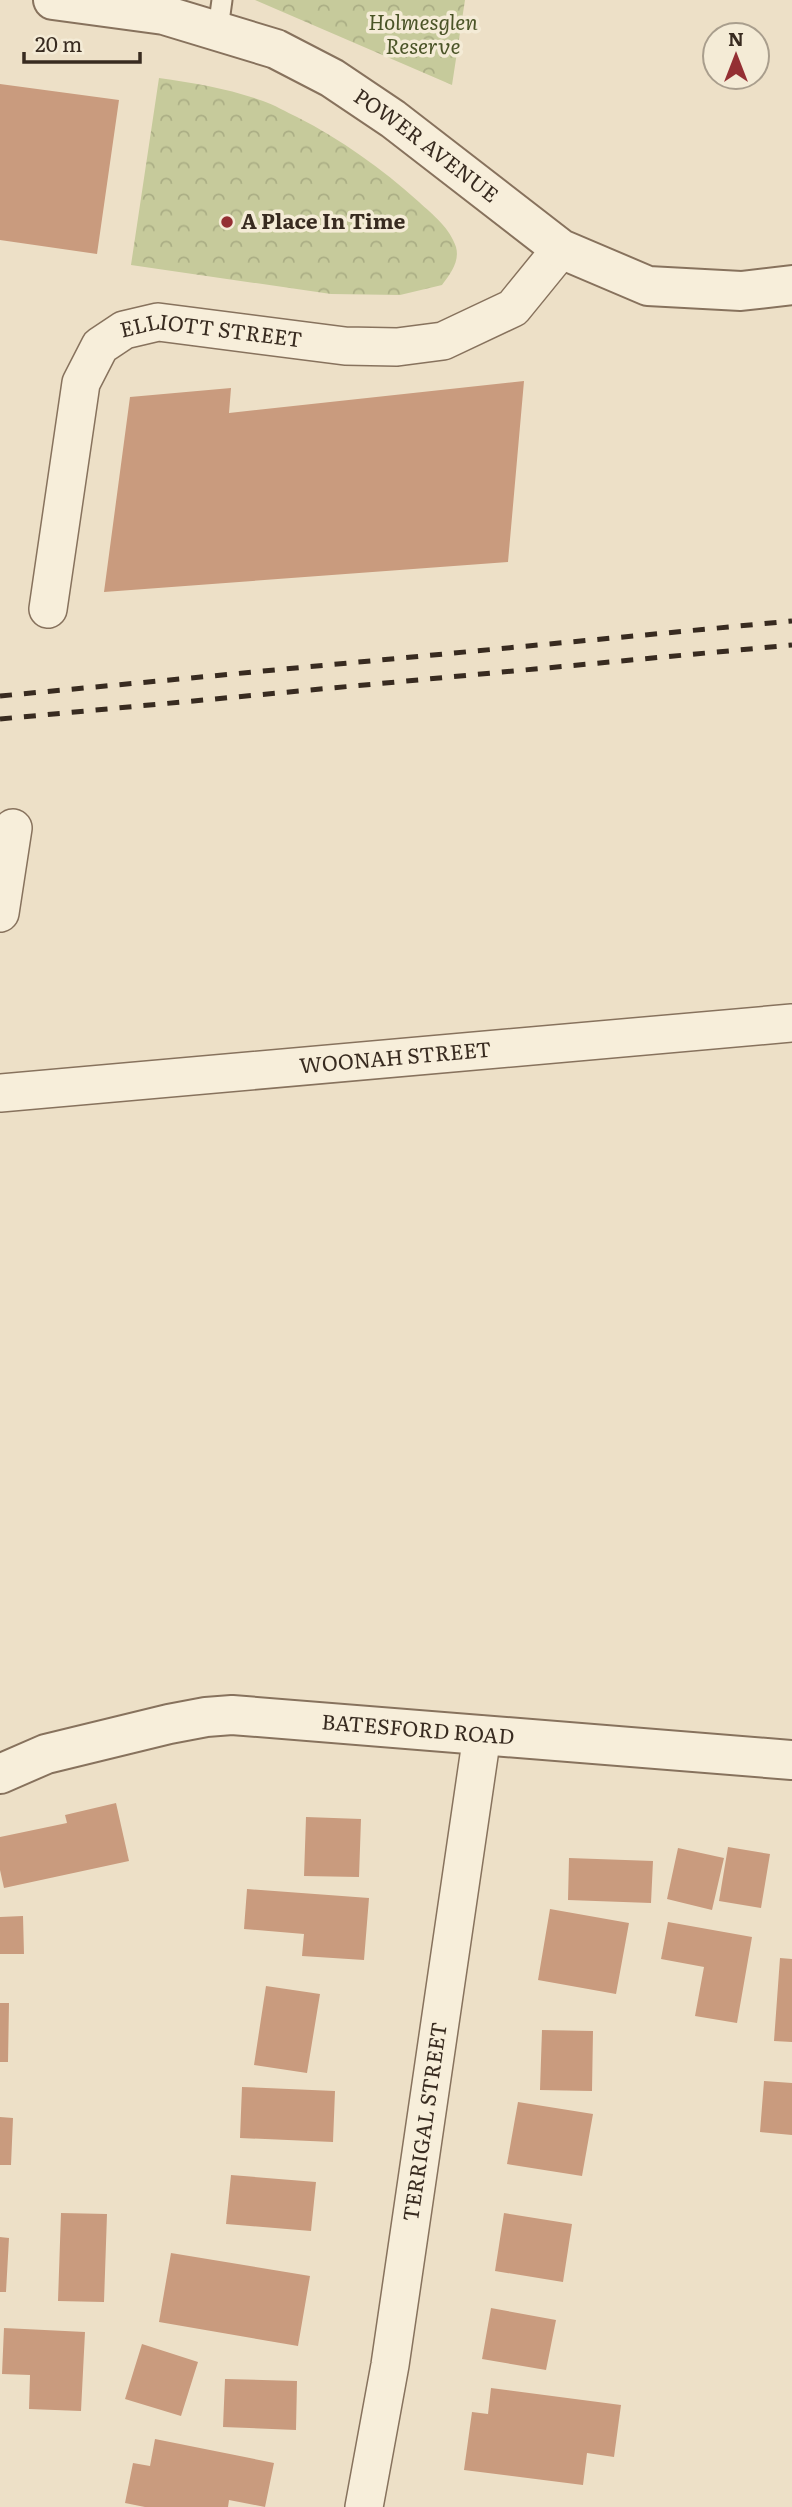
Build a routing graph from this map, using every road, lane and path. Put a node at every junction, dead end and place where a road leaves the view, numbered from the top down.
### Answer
1 (53, 0) edge
2 (220, 15) edge
3 (561, 249) junction
4 (792, 285) edge
5 (48, 609) dead end
6 (13, 828) dead end
7 (0, 913) edge
8 (792, 1023) edge
9 (0, 1093) edge
10 (482, 1735) junction
11 (0, 1754) edge
12 (46, 1754) junction
13 (792, 1760) edge
14 (0, 1774) edge
15 (364, 2507) edge

1 - 2 street, POWER AVENUE
2 - 3 street, POWER AVENUE
3 - 4 street, POWER AVENUE
3 - 5 street, ELLIOTT STREET
6 - 7 street
8 - 9 street, WOONAH STREET
10 - 12 street, BATESFORD ROAD
10 - 13 street, BATESFORD ROAD
10 - 15 street, TERRIGAL STREET
11 - 12 street, BATESFORD ROAD
12 - 14 street, BATESFORD ROAD

